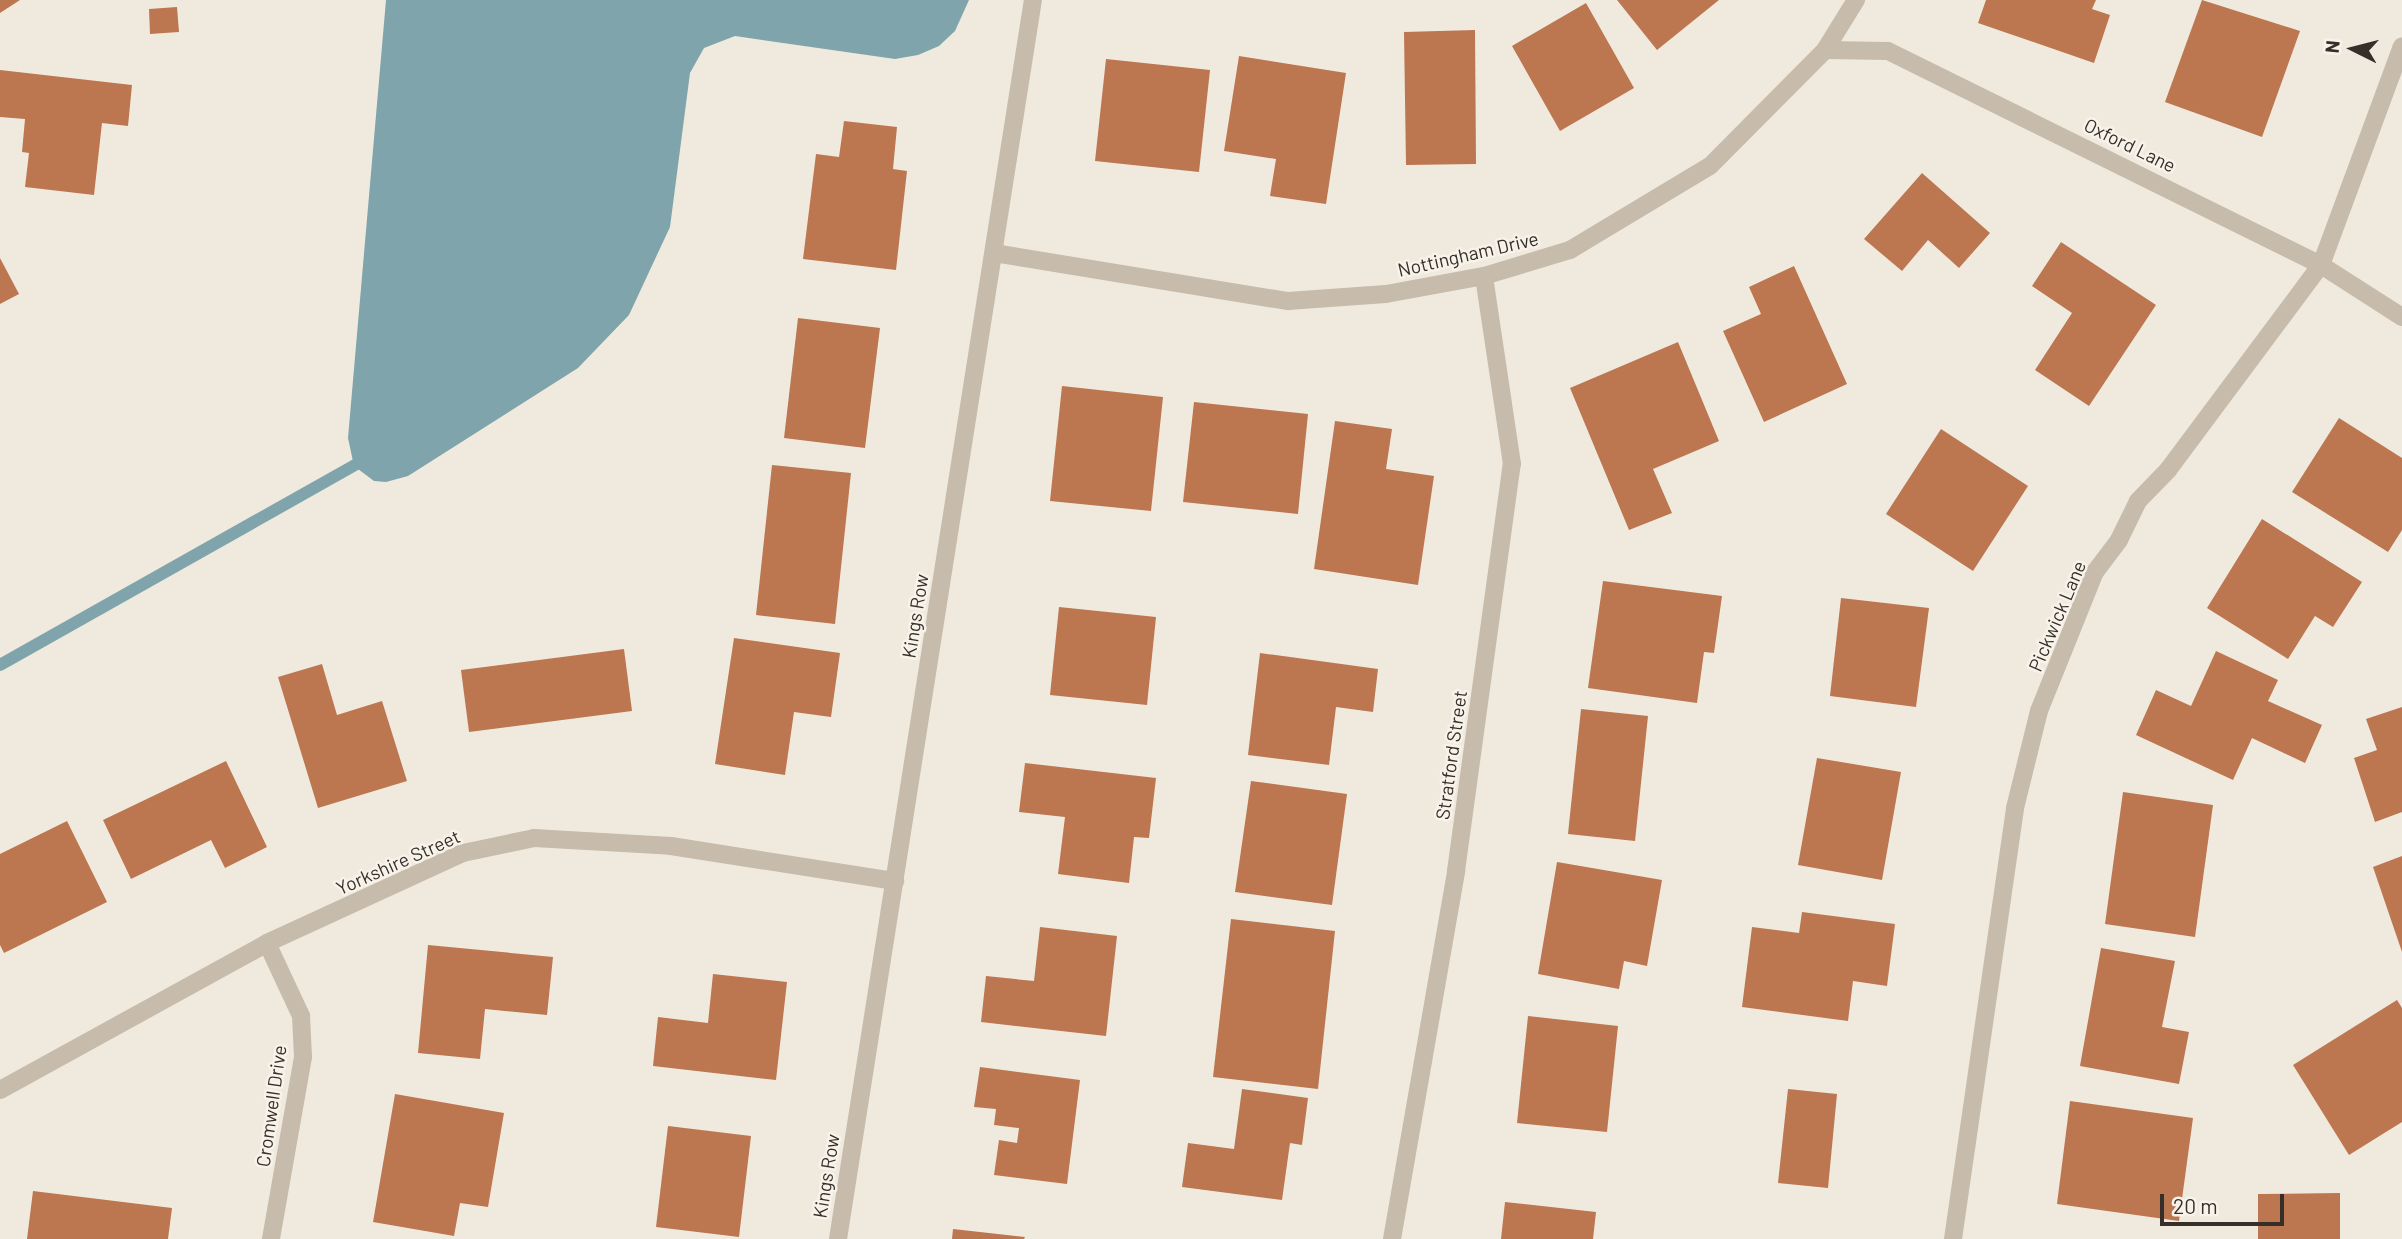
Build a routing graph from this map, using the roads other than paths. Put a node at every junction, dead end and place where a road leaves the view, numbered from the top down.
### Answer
1 (1033, 0) edge
2 (1856, 0) edge
3 (2402, 46) edge
4 (1825, 50) junction
5 (994, 253) junction
6 (2321, 265) junction
7 (1484, 276) junction
8 (2402, 317) edge
9 (895, 881) junction
10 (267, 943) junction
11 (0, 1090) edge
12 (271, 1239) edge
13 (838, 1239) edge
14 (1392, 1239) edge
15 (1953, 1239) edge

1 - 5 street, Kings Row
2 - 4 street, Nottingham Drive
3 - 6 street, Pickwick Lane
4 - 6 street, Oxford Lane
4 - 7 street, Nottingham Drive
5 - 7 street, Nottingham Drive
5 - 9 street, Kings Row
6 - 8 street, Oxford Lane
6 - 15 street, Pickwick Lane
7 - 14 street, Stratford Street
9 - 10 street, Yorkshire Street
9 - 13 street, Kings Row
10 - 11 street, Yorkshire Street
10 - 12 street, Cromwell Drive

